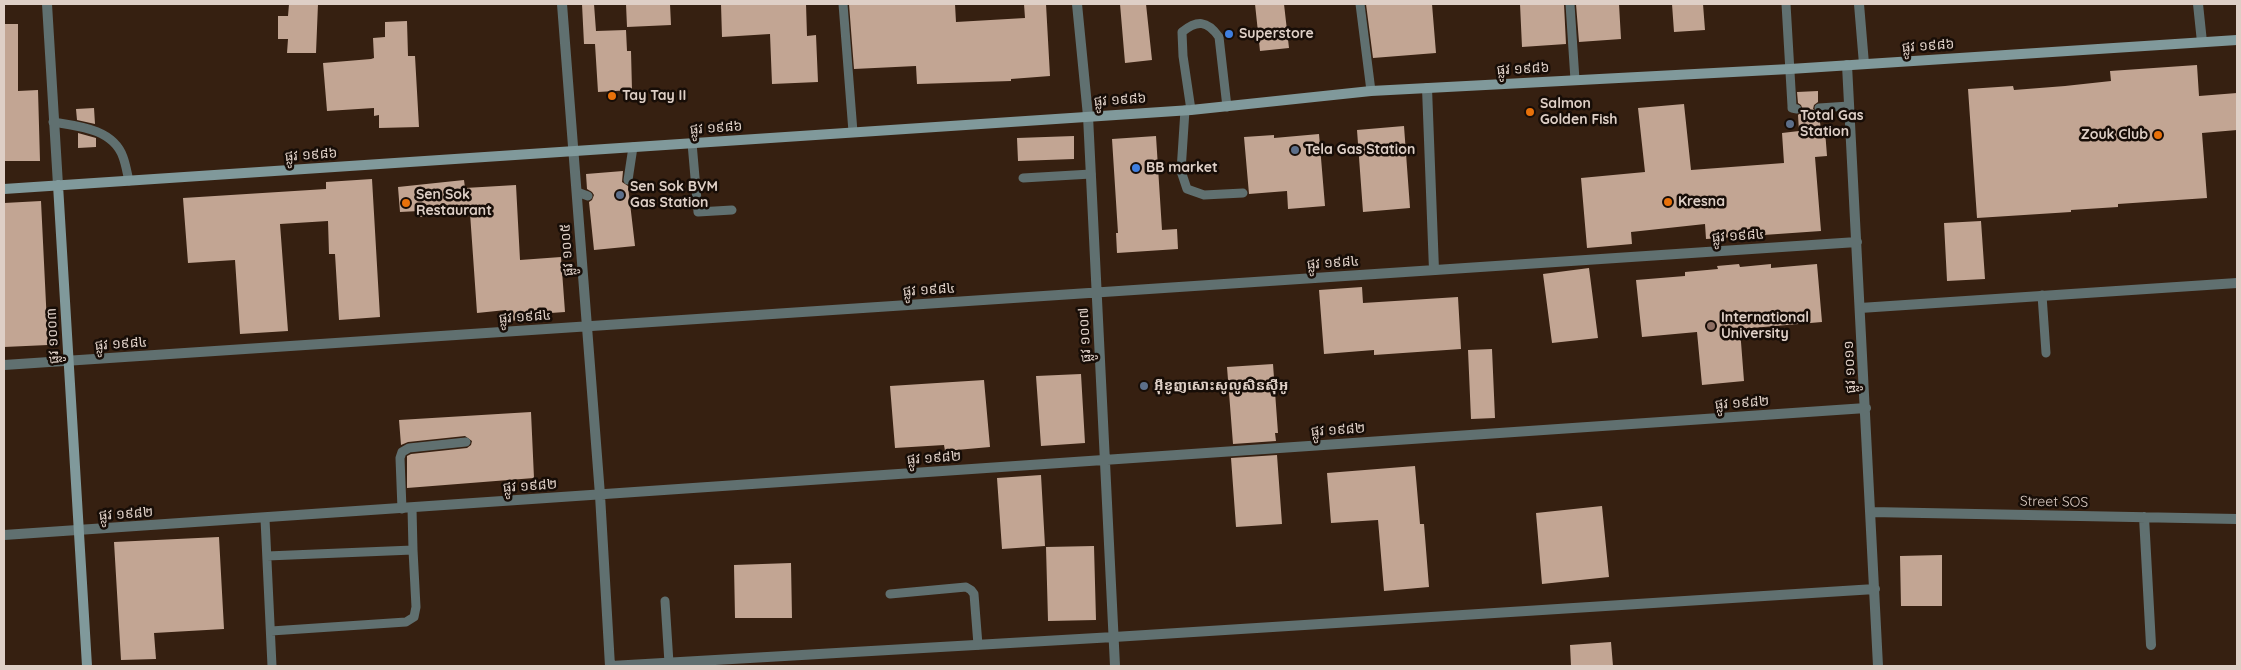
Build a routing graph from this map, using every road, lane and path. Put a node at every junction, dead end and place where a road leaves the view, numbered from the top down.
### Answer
1 (48, 4) edge
2 (562, 4) edge
3 (843, 4) edge
4 (1076, 4) edge
5 (1360, 4) edge
6 (1570, 4) edge
7 (1786, 4) edge
8 (1859, 4) edge
9 (2198, 4) edge
10 (2237, 40) edge
11 (2202, 42) junction
12 (1864, 64) junction
13 (1847, 65) junction
14 (1790, 69) junction
15 (1575, 80) junction
16 (1427, 88) junction
17 (1371, 91) junction
18 (1849, 106) junction
19 (1226, 107) junction
20 (1819, 108) dead end
21 (1797, 109) dead end
22 (1188, 110) junction
23 (1088, 116) junction
24 (53, 122) junction
25 (853, 132) junction
26 (692, 143) junction
27 (634, 147) junction
28 (573, 151) junction
29 (1091, 174) junction
30 (1023, 178) dead end
31 (628, 180) dead end
32 (129, 181) junction
33 (58, 185) junction
34 (4, 189) edge
35 (576, 192) junction
36 (1243, 193) dead end
37 (588, 196) dead end
38 (732, 210) dead end
39 (1857, 242) junction
40 (1434, 270) junction
41 (2237, 282) edge
42 (1097, 293) junction
43 (2042, 295) junction
44 (1860, 308) junction
45 (587, 327) junction
46 (2046, 353) dead end
47 (69, 361) junction
48 (4, 365) edge
49 (1866, 408) junction
50 (466, 442) dead end
51 (1105, 460) junction
52 (600, 495) junction
53 (407, 508) junction
54 (1871, 512) junction
55 (2144, 517) junction
56 (265, 519) junction
57 (2237, 519) edge
58 (79, 531) junction
59 (4, 535) edge
60 (413, 550) junction
61 (267, 556) junction
62 (1876, 589) junction
63 (890, 594) dead end
64 (665, 601) dead end
65 (270, 631) junction
66 (1114, 637) junction
67 (978, 645) junction
68 (2150, 645) dead end
69 (669, 663) junction
70 (88, 666) edge
71 (272, 666) edge
72 (610, 666) edge
73 (1115, 666) edge
74 (1878, 666) edge

1 - 24 street, ផ្លូវ ១០០៣
2 - 28 street, ផ្លូវ ១០០៥
3 - 25 lane
4 - 23 street, ផ្លូវ ១០០៧
5 - 17 lane
6 - 15 lane
7 - 14 lane
8 - 12 street
9 - 11 street
10 - 11 main road, ផ្លូវ ១៩៨៦
11 - 12 main road, ផ្លូវ ១៩៨៦
12 - 13 main road, ផ្លូវ ១៩៨៦
13 - 14 main road, ផ្លូវ ១៩៨៦
13 - 18 street, ផ្លូវ ១០១១
14 - 15 main road, ផ្លូវ ១៩៨៦
14 - 21 lane
15 - 16 main road, ផ្លូវ ១៩៨៦
16 - 17 main road, ផ្លូវ ១៩៨៦
16 - 40 street
17 - 19 main road, ផ្លូវ ១៩៨៦
18 - 20 lane
18 - 39 street, ផ្លូវ ១០១១
19 - 22 main road, ផ្លូវ ១៩៨៦
19 - 22 lane
22 - 23 main road, ផ្លូវ ១៩៨៦
22 - 36 lane
23 - 25 main road, ផ្លូវ ១៩៨៦
23 - 29 street, ផ្លូវ ១០០៧
24 - 32 lane
24 - 33 street, ផ្លូវ ១០០៣
25 - 26 main road, ផ្លូវ ១៩៨៦
26 - 27 main road, ផ្លូវ ១៩៨៦
26 - 38 lane
27 - 28 main road, ផ្លូវ ១៩៨៦
27 - 31 lane
28 - 32 main road, ផ្លូវ ១៩៨៦
28 - 35 street, ផ្លូវ ១០០៥
29 - 30 lane
29 - 42 street, ផ្លូវ ១០០៧
32 - 33 main road, ផ្លូវ ១៩៨៦
33 - 34 main road, ផ្លូវ ១៩៨៦
33 - 47 main road, ផ្លូវ ១០០៣
35 - 37 lane
35 - 45 street, ផ្លូវ ១០០៥
39 - 40 street, ផ្លូវ ១៩៨៤
39 - 44 street, ផ្លូវ ១០១១
40 - 42 street, ផ្លូវ ១៩៨៤
41 - 43 street
42 - 45 street, ផ្លូវ ១៩៨៤
42 - 51 street, ផ្លូវ ១០០៧
43 - 44 street
43 - 46 lane
44 - 49 street, ផ្លូវ ១០១១
45 - 47 street, ផ្លូវ ១៩៨៤
45 - 52 street, ផ្លូវ ១០០៥
47 - 48 street, ផ្លូវ ១៩៨៤
47 - 58 main road, ផ្លូវ ១០០៣
49 - 51 street, ផ្លូវ ១៩៨២
49 - 54 street, ផ្លូវ ១០១១
50 - 53 lane
51 - 52 street, ផ្លូវ ១៩៨២
51 - 66 street, ផ្លូវ ១០០៧
52 - 53 street, ផ្លូវ ១៩៨២
52 - 72 street, ផ្លូវ ១០០៥
53 - 56 street, ផ្លូវ ១៩៨២
53 - 60 lane
54 - 55 street, Street SOS
54 - 62 street, ផ្លូវ ១០១១
55 - 57 street, Street SOS
55 - 68 street
56 - 58 street, ផ្លូវ ១៩៨២
56 - 61 lane
58 - 59 street, ផ្លូវ ១៩៨២
58 - 70 main road, ផ្លូវ ១០០៣
60 - 61 lane
60 - 65 lane
61 - 65 lane
62 - 66 street
62 - 74 street, ផ្លូវ ១០១១
63 - 67 lane
64 - 69 lane
65 - 71 lane
66 - 67 street
66 - 73 street, ផ្លូវ ១០០៧
67 - 69 street
69 - 72 street

